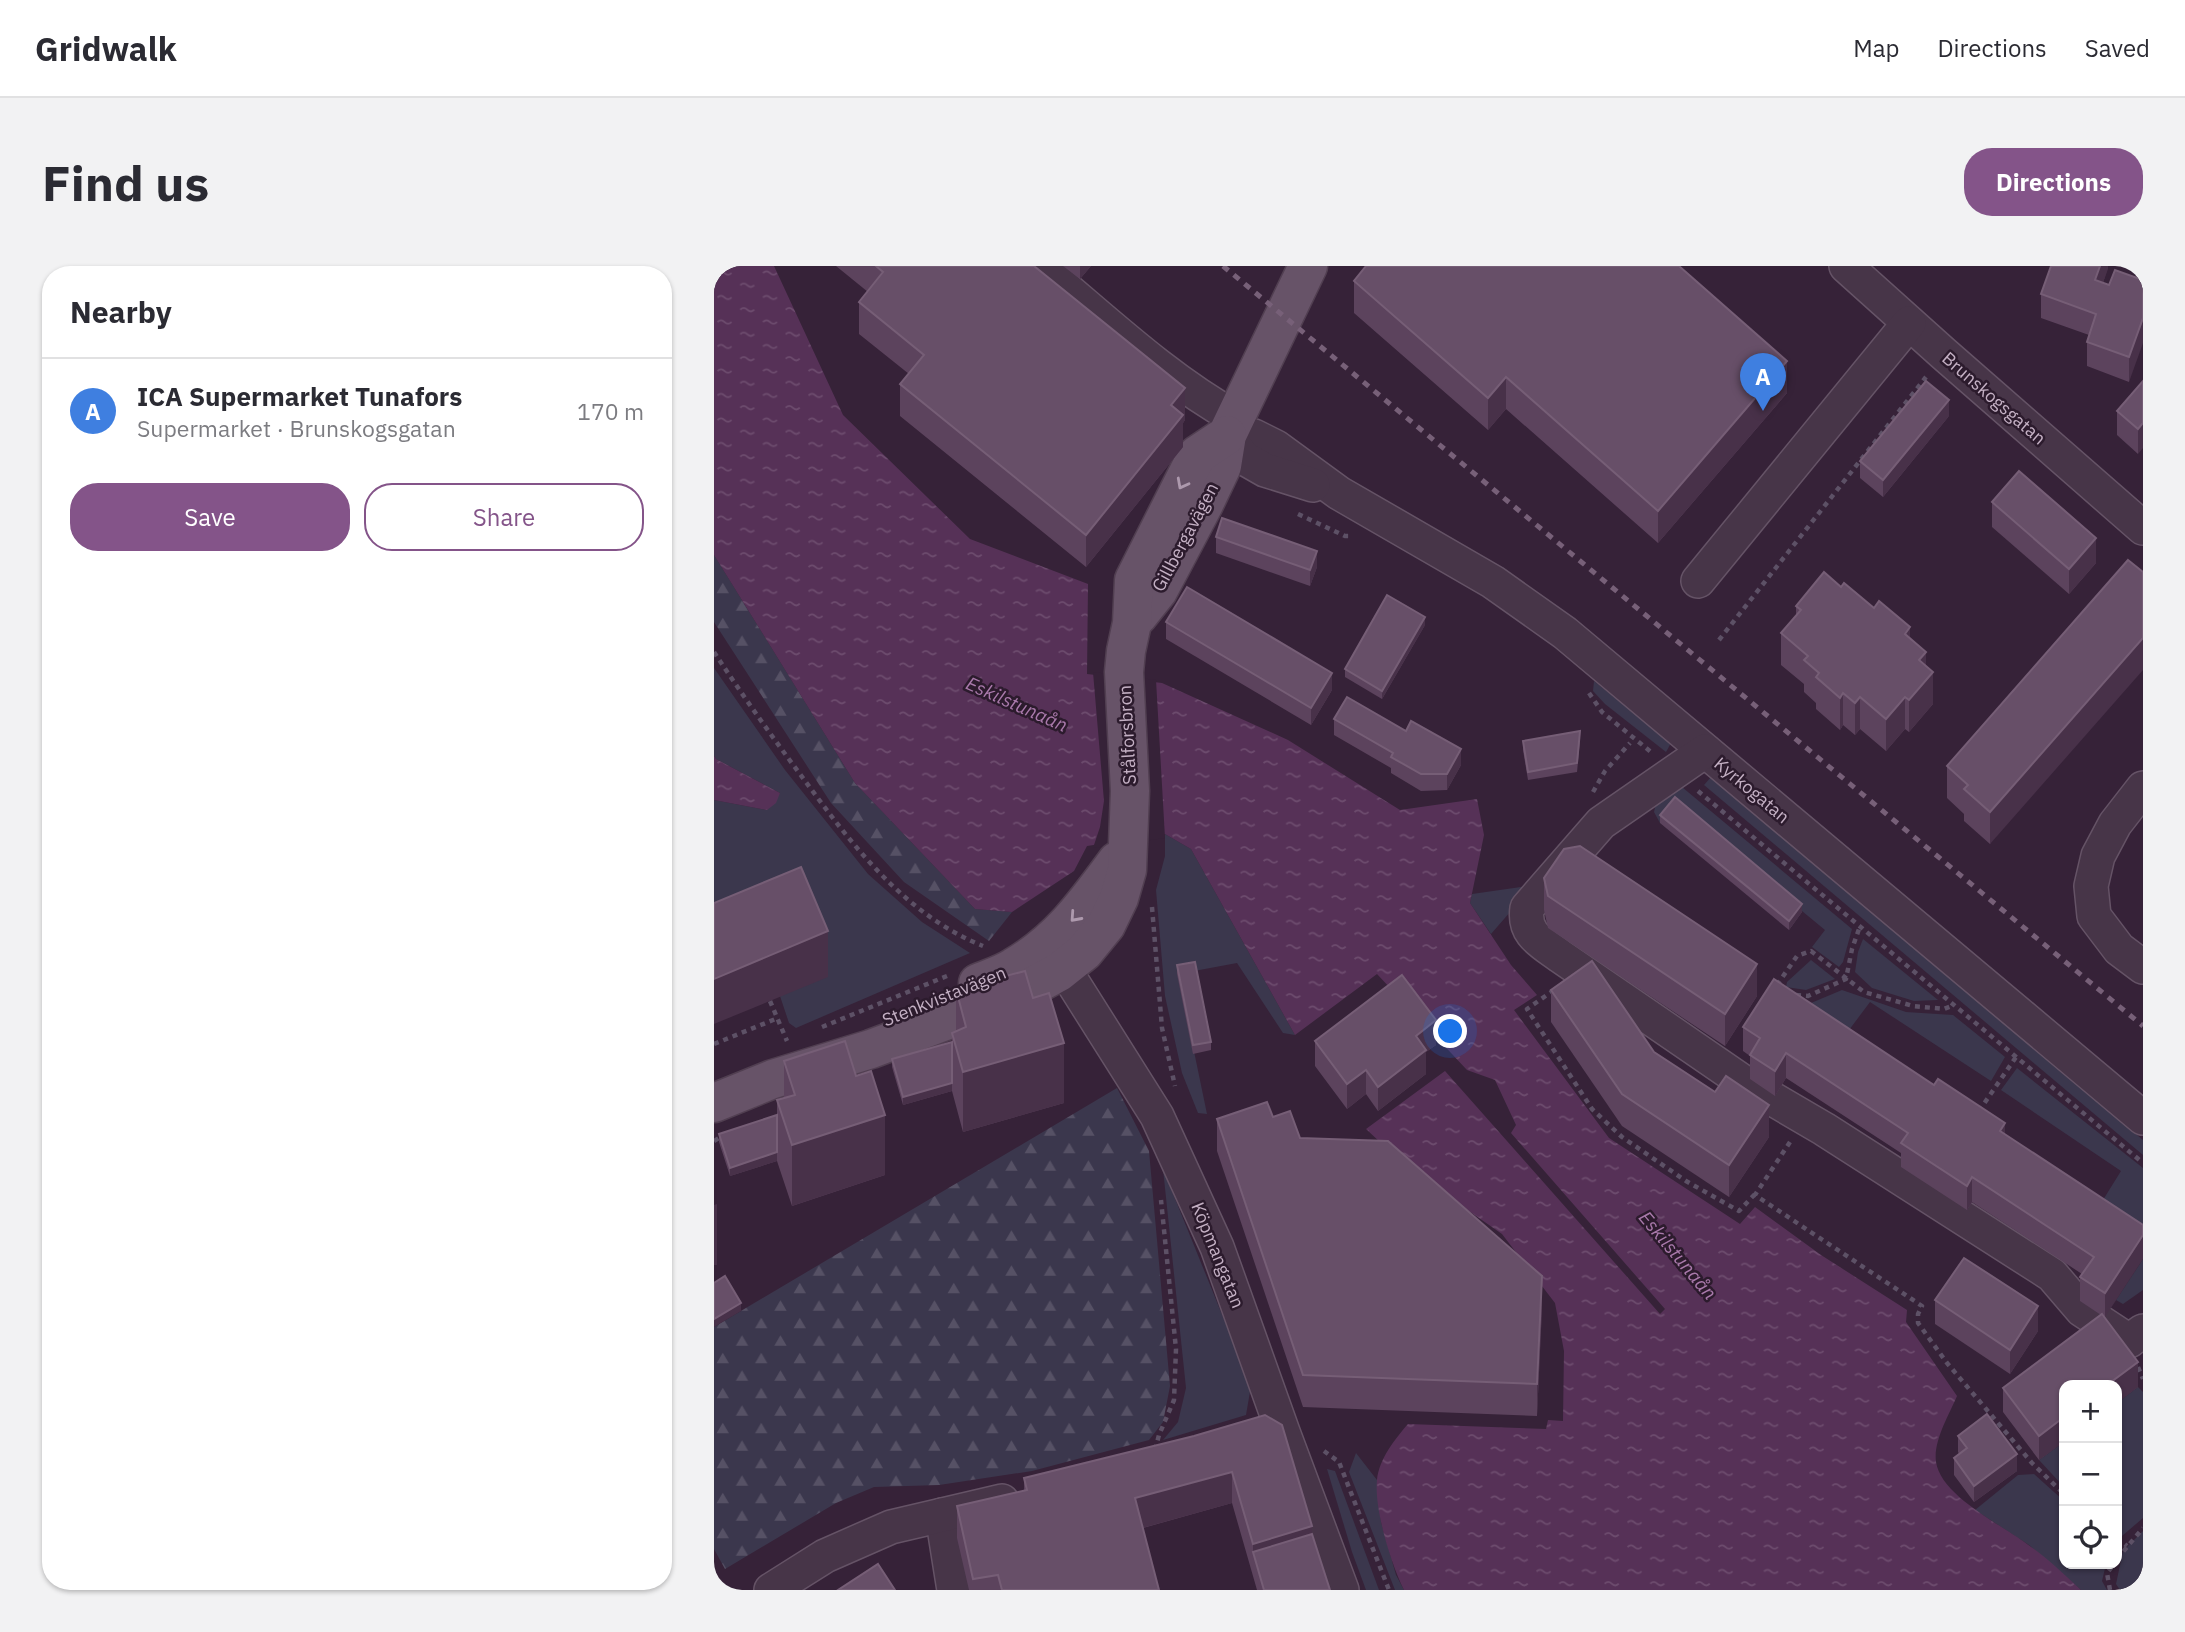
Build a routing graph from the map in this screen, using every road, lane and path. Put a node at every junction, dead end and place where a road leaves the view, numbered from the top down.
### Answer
1 (1039, 266) edge
2 (1308, 266) edge
3 (1846, 266) edge
4 (1909, 323) junction
5 (1944, 355) junction
6 (1231, 427) junction
7 (2143, 527) edge
8 (1698, 581) dead end
9 (1129, 637) joint
10 (1719, 640) dead end
11 (714, 652) edge
12 (1705, 751) junction
13 (2143, 788) edge
14 (1126, 848) joint
15 (1152, 906) dead end
16 (1860, 926) dead end
17 (988, 947) dead end
18 (1056, 955) junction
19 (2143, 967) edge
20 (1577, 968) junction
21 (947, 975) dead end
22 (1846, 979) junction
23 (770, 1001) dead end
24 (1954, 1005) dead end
25 (778, 1018) junction
26 (812, 1032) dead end
27 (799, 1037) dead end
28 (714, 1044) edge
29 (2016, 1057) dead end
30 (1177, 1094) dead end
31 (714, 1103) edge
32 (1978, 1113) edge
33 (1806, 1118) junction
34 (2143, 1118) edge
35 (1758, 1191) junction
36 (1161, 1194) dead end
37 (2143, 1331) edge
38 (1154, 1454) edge
39 (1339, 1462) dead end
40 (2059, 1489) edge
41 (1034, 1493) edge
42 (942, 1516) junction
43 (2143, 1528) edge
44 (2122, 1542) edge
45 (2127, 1546) junction
46 (2122, 1552) edge
47 (2110, 1569) edge
48 (771, 1590) edge
49 (954, 1590) edge
50 (1342, 1590) edge
51 (1389, 1590) edge
52 (2110, 1590) edge

1 - 6 street, Kyrkogatan
2 - 6 main road, Gillbergavägen
3 - 4 street, Brunskogsgatan
4 - 5 street, Brunskogsgatan
4 - 8 street
5 - 7 street, Brunskogsgatan
5 - 10 path
6 - 9 main road, Gillbergavägen
6 - 12 street, Kyrkogatan
9 - 14 main road, Stålforsbron
11 - 17 path
12 - 20 street
12 - 34 street, Kyrkogatan
13 - 19 street
14 - 18 main road, Stenkvistavägen
15 - 30 path
16 - 22 path
18 - 31 main road, Stenkvistavägen
18 - 50 street, Köpmangatan
20 - 33 street
20 - 35 path
21 - 26 path
22 - 22 path
22 - 24 path
23 - 25 path
25 - 27 path
25 - 28 path
29 - 32 path
33 - 35 path
33 - 37 street
35 - 40 path
36 - 38 path
39 - 51 path
41 - 42 street
42 - 48 street
42 - 49 street
43 - 45 path
44 - 45 path
45 - 46 path
47 - 52 path

